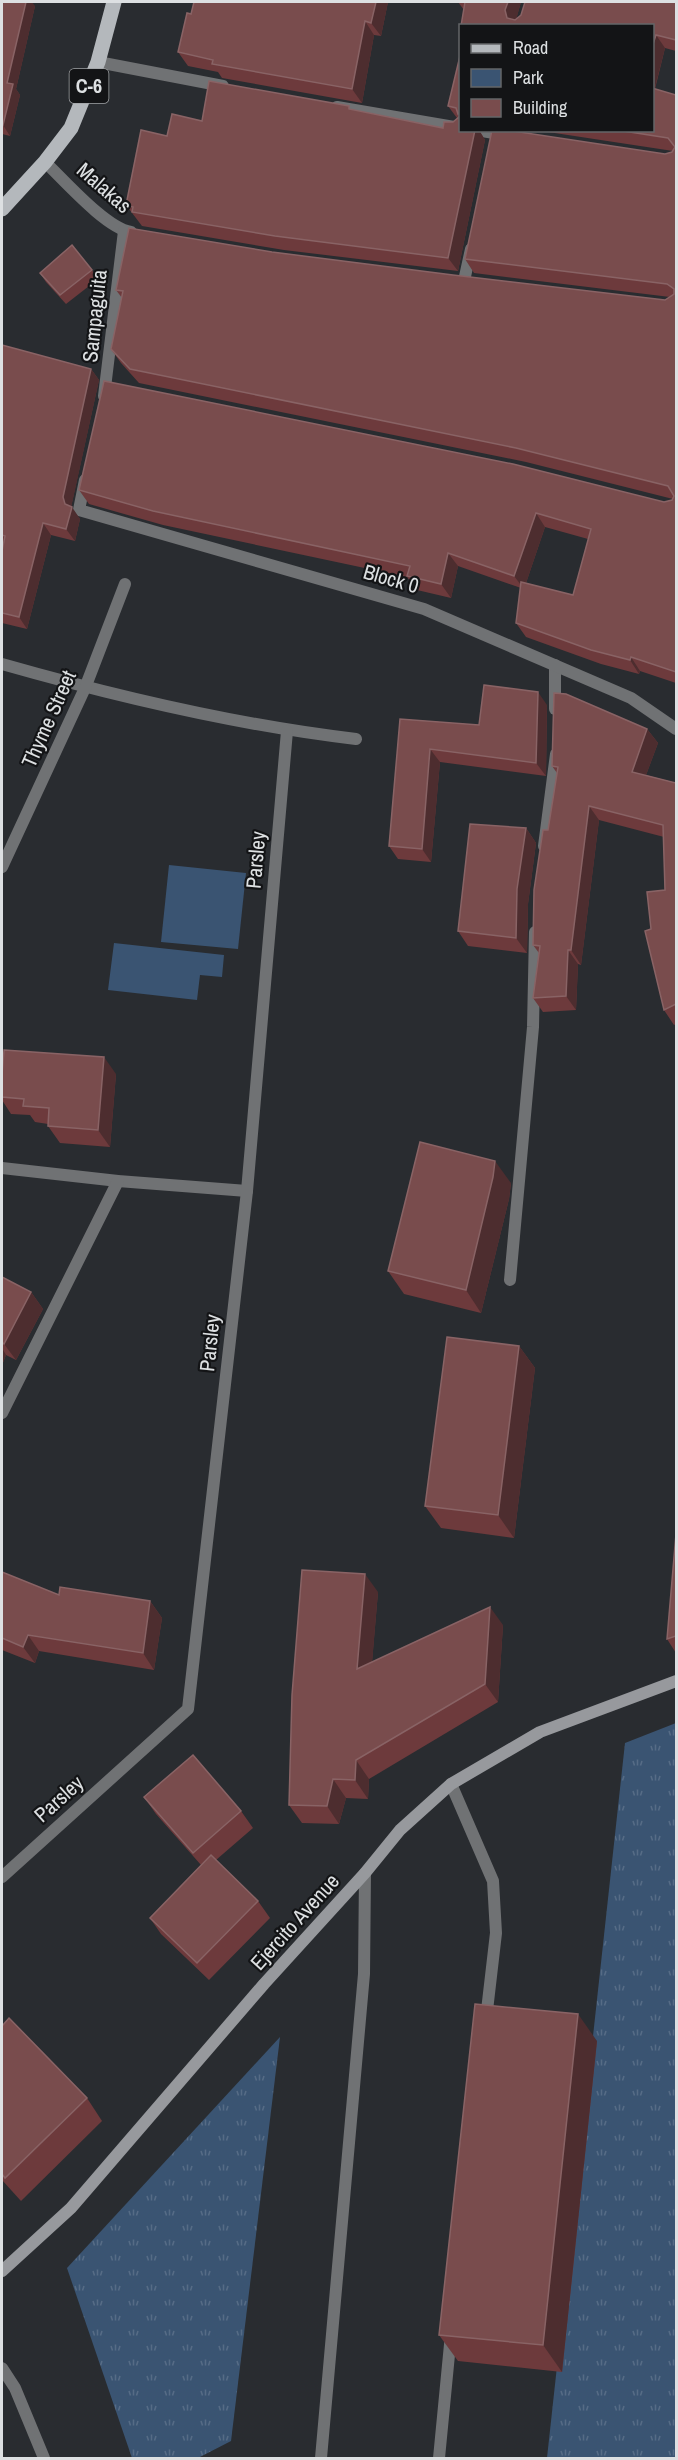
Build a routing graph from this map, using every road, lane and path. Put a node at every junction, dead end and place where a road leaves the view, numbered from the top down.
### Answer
1 (114, 2) edge
2 (98, 62) junction
3 (231, 87) edge
4 (322, 104) edge
5 (459, 128) edge
6 (494, 136) edge
7 (518, 137) edge
8 (45, 162) junction
9 (2, 209) edge
10 (124, 231) junction
11 (147, 235) edge
12 (474, 235) edge
13 (464, 281) edge
14 (102, 407) edge
15 (89, 465) edge
16 (125, 584) dead end
17 (2, 664) edge
18 (555, 666) junction
19 (86, 688) junction
20 (676, 729) edge
21 (287, 731) junction
22 (356, 739) dead end
23 (542, 860) edge
24 (2, 867) edge
25 (535, 915) edge
26 (2, 1168) edge
27 (118, 1181) junction
28 (247, 1191) junction
29 (510, 1280) dead end
30 (2, 1413) edge
31 (676, 1681) edge
32 (451, 1784) junction
33 (365, 1873) junction
34 (2, 1877) edge
35 (484, 2037) edge
36 (2, 2271) edge
37 (453, 2322) edge
38 (2, 2368) edge
39 (44, 2458) edge
40 (321, 2458) edge
41 (439, 2458) edge

1 - 2 main road, C-6
2 - 3 street
2 - 8 main road, C-6
4 - 5 street
6 - 7 street
8 - 9 main road, C-6
8 - 10 street, Malakas
10 - 11 street, Malakas
10 - 14 street, Sampaguita
12 - 13 street
15 - 18 street, Block 0
16 - 19 street, Thyme Street
17 - 19 street
18 - 20 street, Block 0
18 - 23 street
19 - 21 street
19 - 24 street, Thyme Street
21 - 22 street
21 - 28 street, Parsley
25 - 29 street
26 - 27 street
27 - 28 street
27 - 30 street
28 - 34 street, Parsley
31 - 32 main road, Ejercito Avenue
32 - 33 main road, Ejercito Avenue
32 - 35 street
33 - 36 main road, Ejercito Avenue
33 - 40 street
37 - 41 street
38 - 39 street

